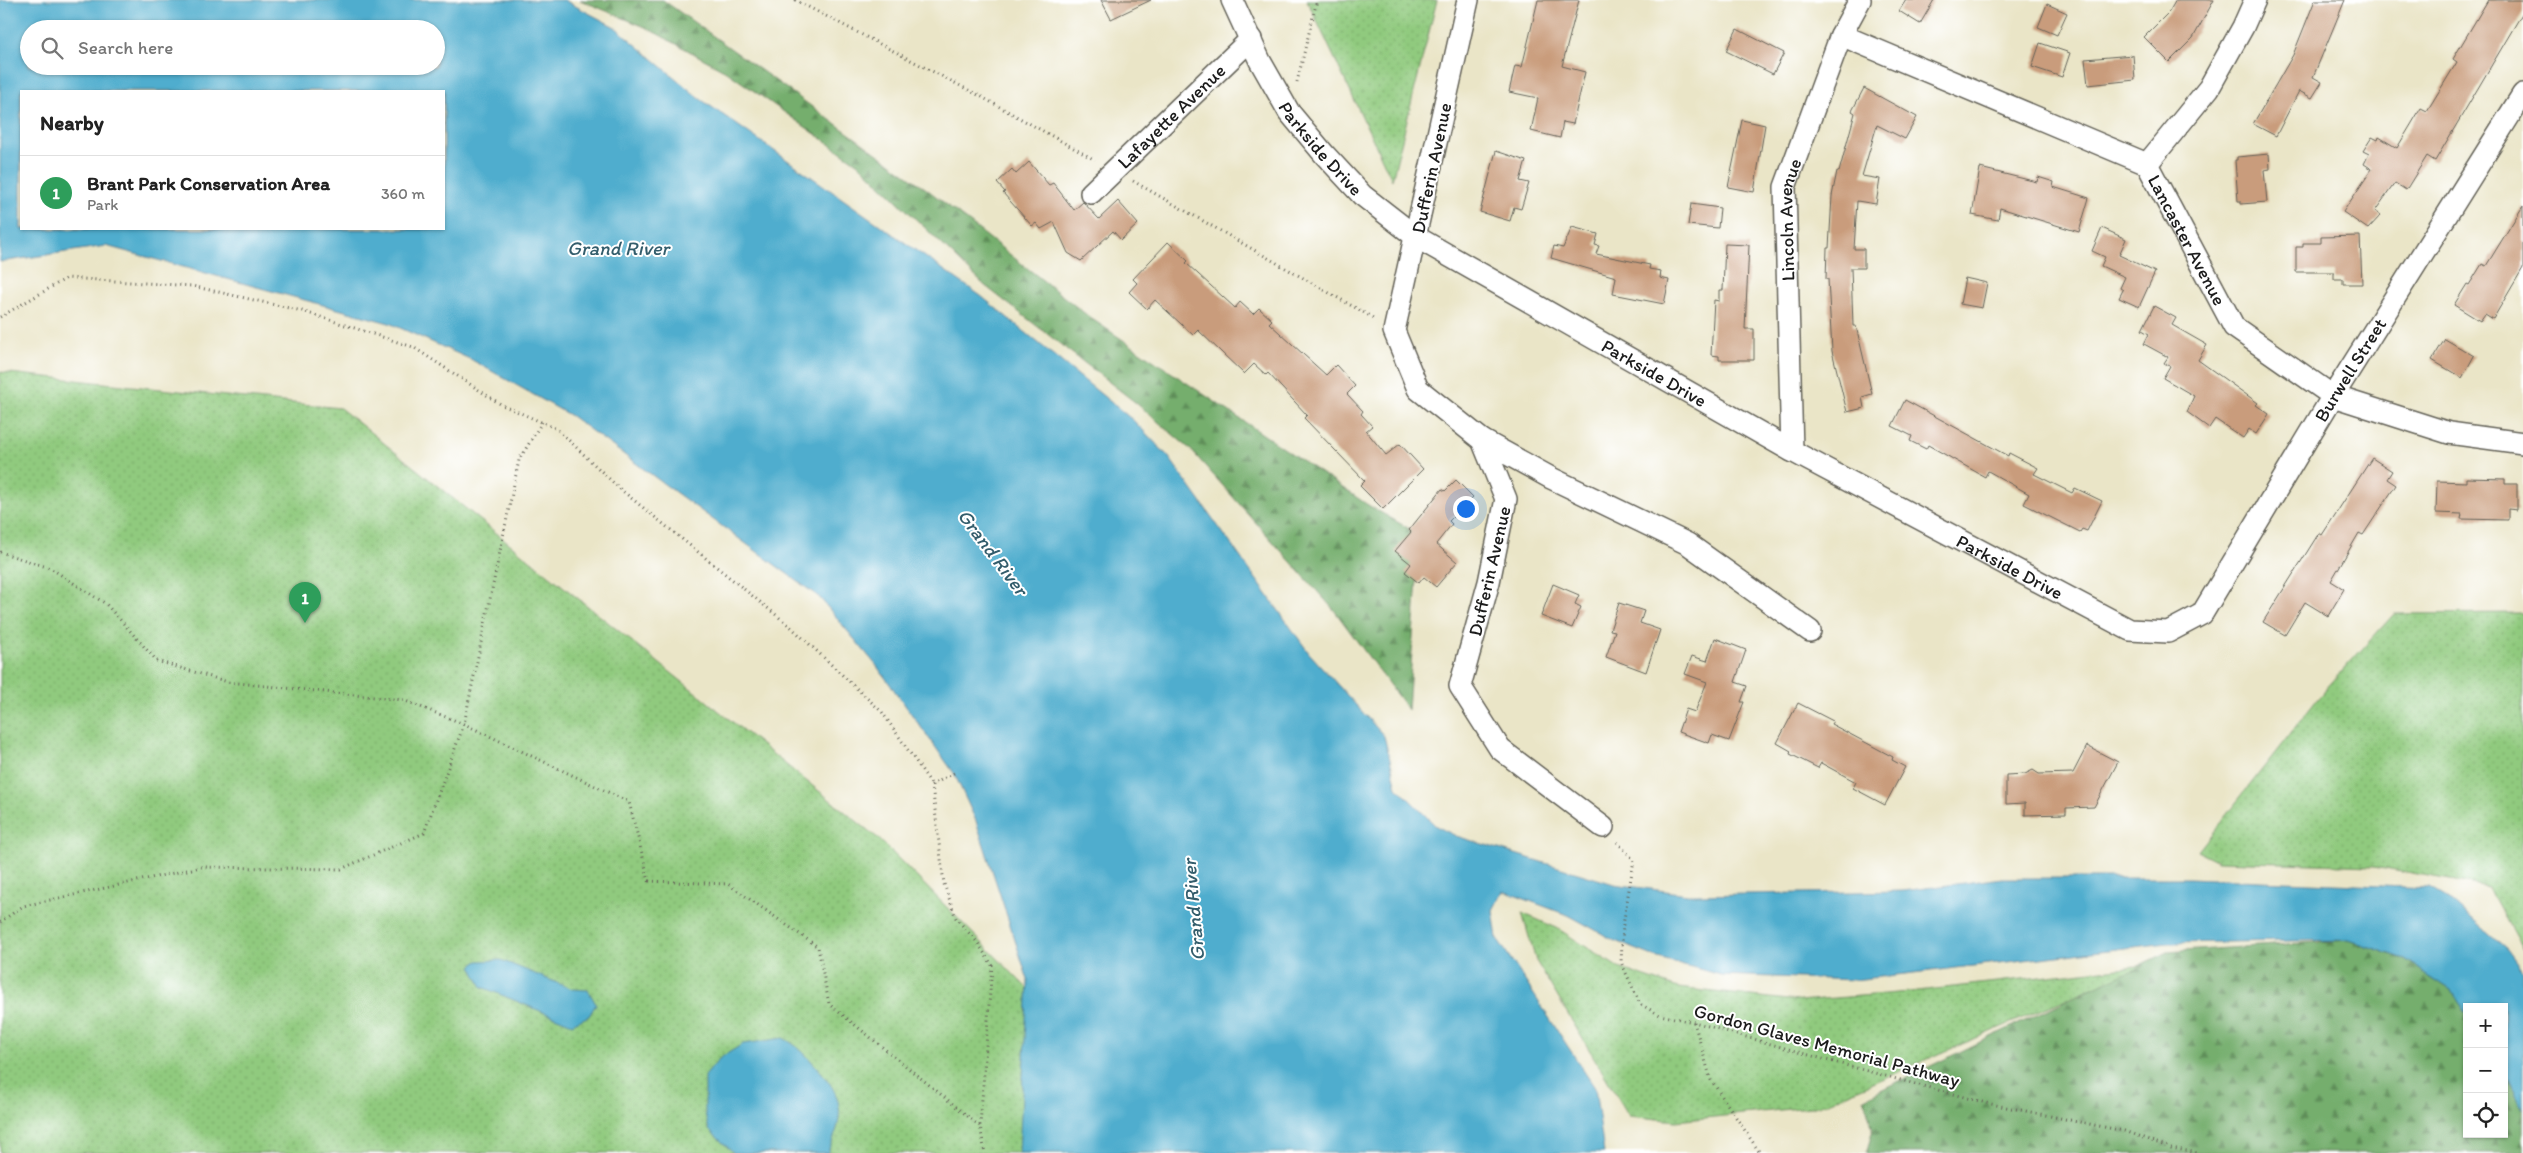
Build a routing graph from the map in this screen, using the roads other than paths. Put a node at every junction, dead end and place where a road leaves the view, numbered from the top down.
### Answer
1 (1232, 0) edge
2 (1468, 0) edge
3 (1860, 0) edge
4 (2255, 0) edge
5 (1841, 35) junction
6 (1250, 39) junction
7 (2523, 94) edge
8 (2147, 164) junction
9 (1091, 193) dead end
10 (1416, 237) junction
11 (2333, 396) junction
12 (1482, 440) junction
13 (2523, 443) edge
14 (1792, 451) junction
15 (1810, 631) dead end
16 (2168, 632) joint
17 (1603, 826) road end

1 - 6 street, Parkside Drive
2 - 10 street, Dufferin Avenue
3 - 5 street, Lincoln Avenue
4 - 8 street
5 - 8 street, Lancaster Avenue
5 - 14 street, Lincoln Avenue
6 - 9 street, Lafayette Avenue
6 - 10 street, Parkside Drive
7 - 11 street, Burwell Street
8 - 11 street, Lancaster Avenue
10 - 12 street, Dufferin Avenue
10 - 14 street, Parkside Drive
11 - 13 street, Lancaster Avenue
11 - 16 street, Burwell Street
12 - 15 street
12 - 17 street, Dufferin Avenue
14 - 16 street, Parkside Drive

